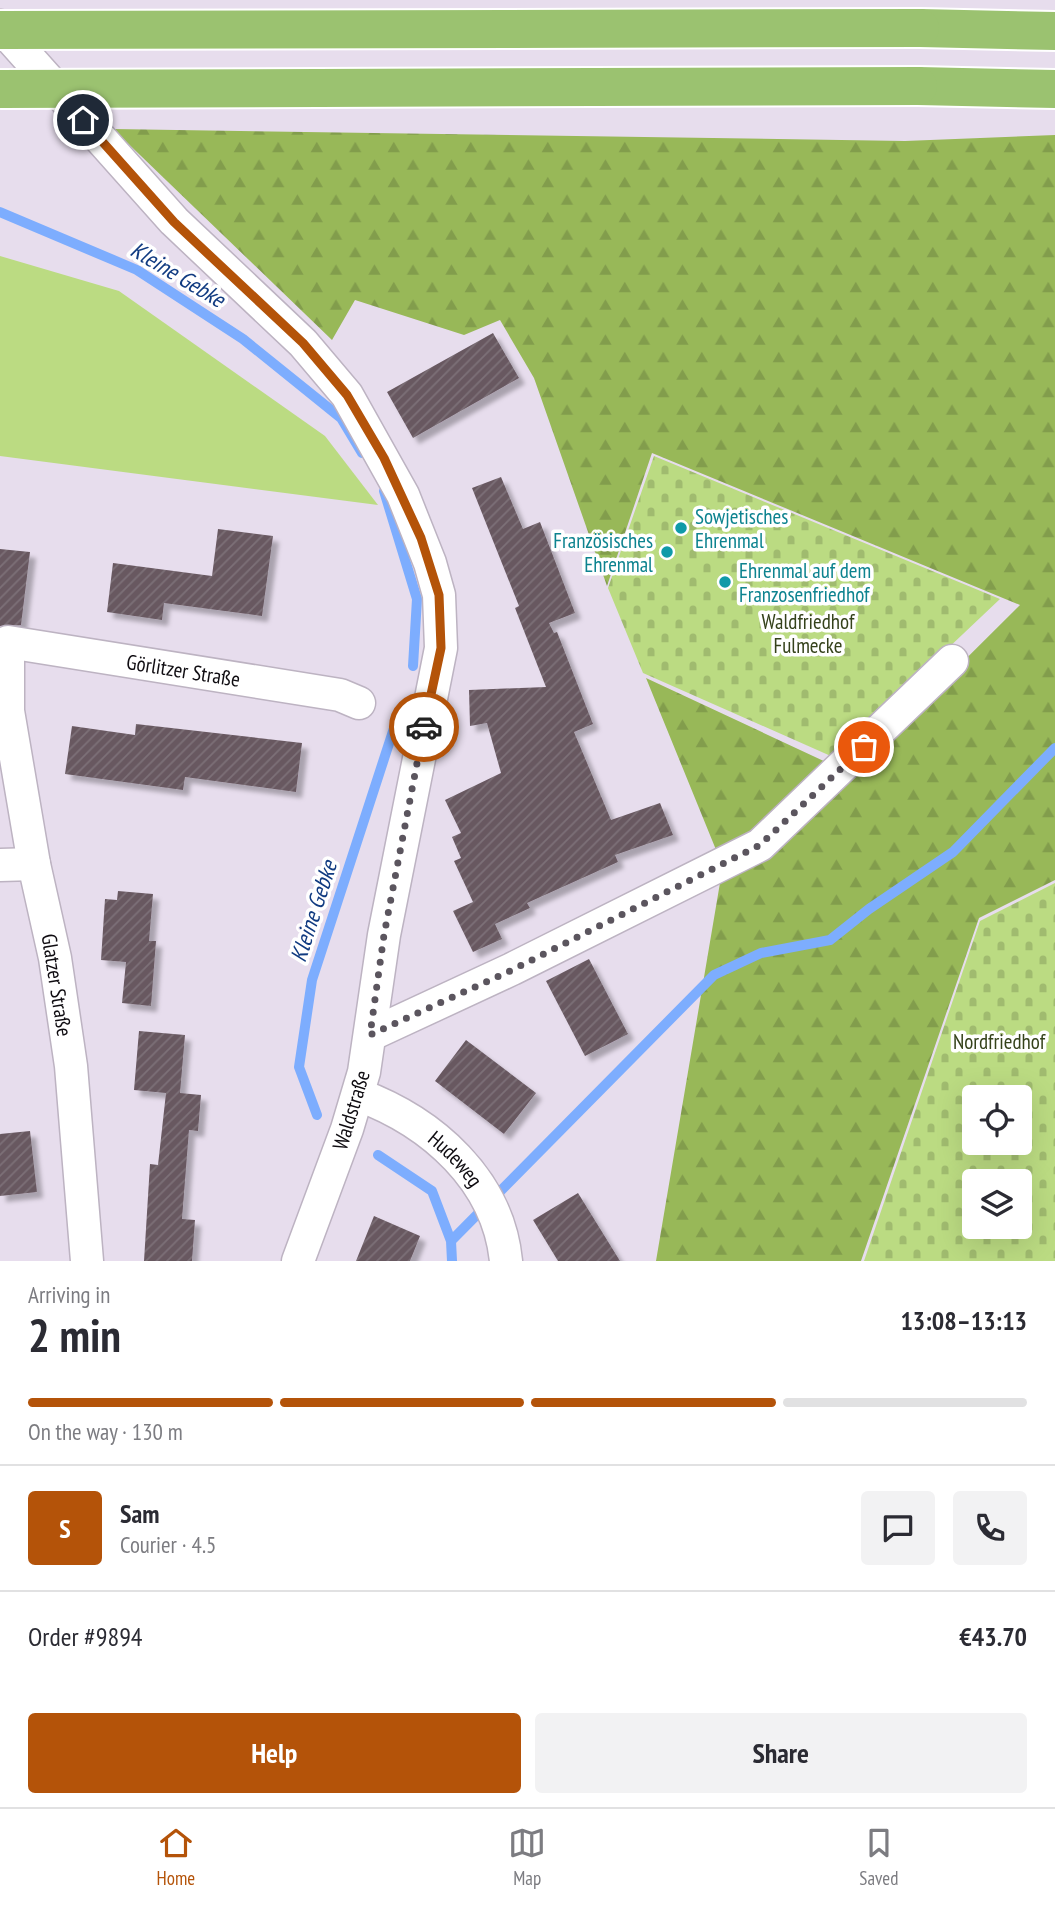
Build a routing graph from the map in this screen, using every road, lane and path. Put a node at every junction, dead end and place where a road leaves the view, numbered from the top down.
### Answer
1 (0, 28) edge
2 (1055, 31) edge
3 (0, 89) edge
4 (1055, 89) edge
5 (4, 642) edge
6 (952, 661) dead end
7 (359, 703) dead end
8 (8, 711) joint
9 (34, 864) junction
10 (0, 866) edge
11 (370, 1035) junction
12 (359, 1095) junction
13 (87, 1261) edge
14 (298, 1261) edge
15 (506, 1261) edge

1 - 2 highway, bridge
1 - 11 street, Waldstraße
3 - 4 highway, bridge
5 - 7 street, Görlitzer Straße
5 - 8 street, Görlitzer Straße
6 - 11 street
8 - 9 street, Glatzer Straße
9 - 10 street
9 - 13 street, Glatzer Straße
11 - 12 street, Waldstraße
12 - 14 street, Waldstraße
12 - 15 street, Hudeweg

